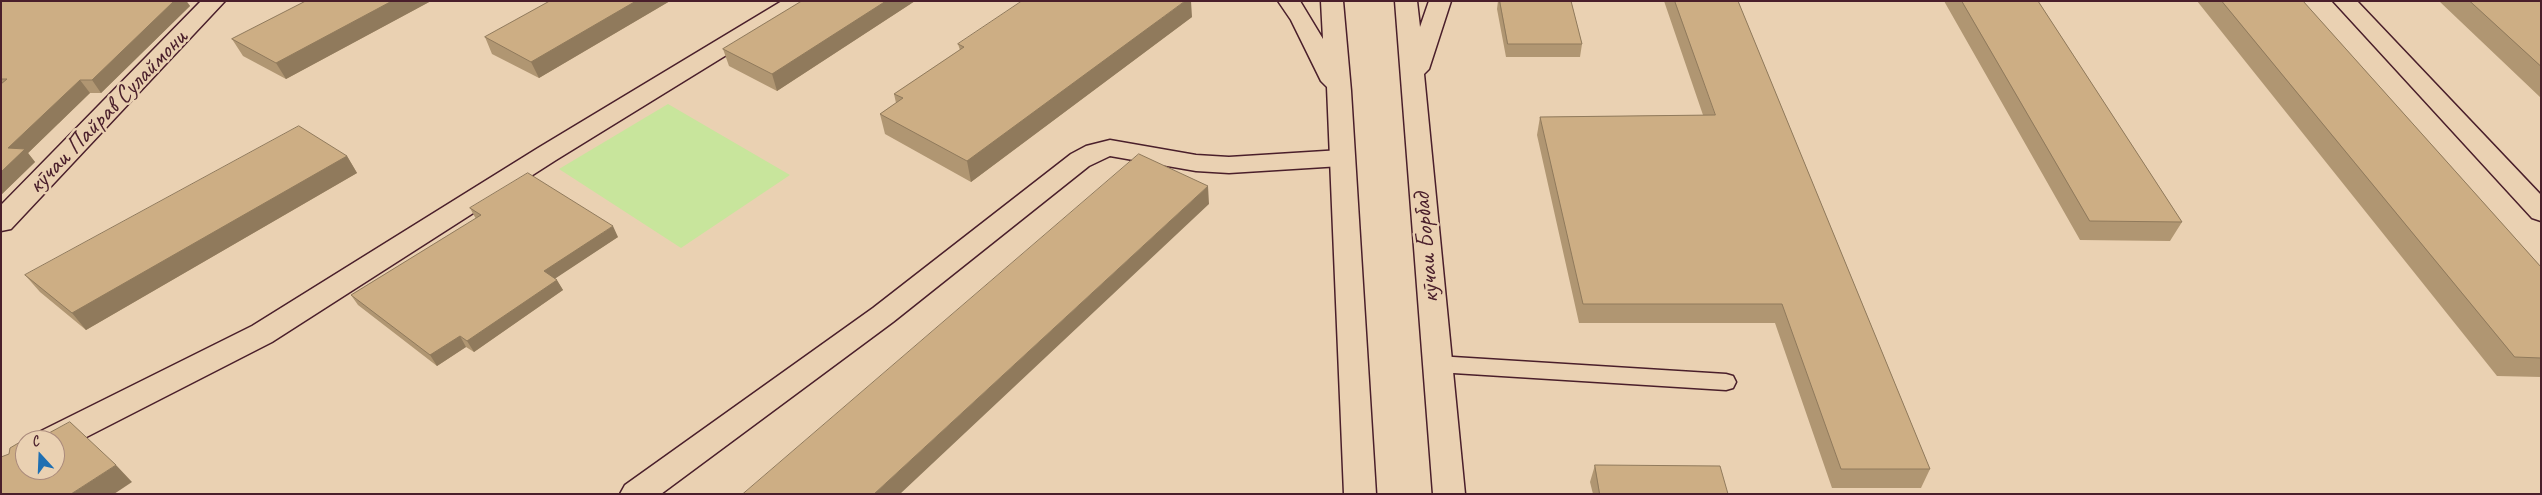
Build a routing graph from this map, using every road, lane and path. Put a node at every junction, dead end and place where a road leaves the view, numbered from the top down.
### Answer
1 (214, 1) edge
2 (798, 1) edge
3 (1289, 1) edge
4 (1332, 1) edge
5 (1406, 1) edge
6 (1440, 1) edge
7 (2344, 1) edge
8 (1414, 80) junction
9 (1339, 91) junction
10 (1341, 158) junction
11 (2541, 212) edge
12 (1, 222) edge
13 (1436, 364) junction
14 (1726, 382) dead end
15 (65, 433) edge
16 (636, 494) edge
17 (1360, 494) edge
18 (1449, 494) edge

1 - 12 street, кӯчаи Пайрав Сулаймони
2 - 15 street
3 - 9 street
4 - 9 street
5 - 8 street, кӯчаи Борбад
6 - 8 street
7 - 11 street
8 - 13 street, кӯчаи Борбад
9 - 10 street
10 - 16 street
10 - 17 street
13 - 14 lane
13 - 18 street, кӯчаи Борбад

